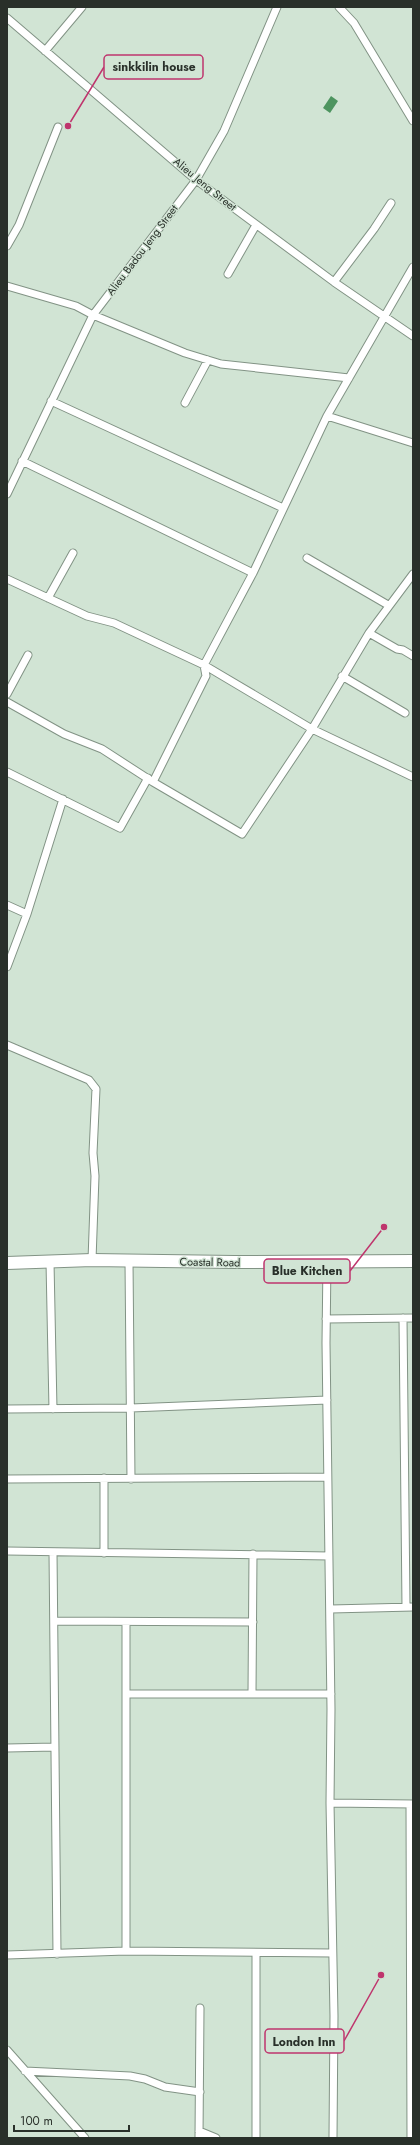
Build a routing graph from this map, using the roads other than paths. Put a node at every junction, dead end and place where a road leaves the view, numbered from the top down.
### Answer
1 (82, 7) edge
2 (278, 7) edge
3 (339, 7) edge
4 (7, 18) edge
5 (45, 51) junction
6 (413, 121) edge
7 (58, 127) dead end
8 (196, 180) junction
9 (391, 203) dead end
10 (256, 225) junction
11 (7, 246) edge
12 (413, 267) edge
13 (228, 274) dead end
14 (334, 282) junction
15 (7, 286) edge
16 (93, 315) junction
17 (384, 317) junction
18 (413, 336) edge
19 (208, 360) junction
20 (349, 378) junction
21 (51, 401) junction
22 (185, 403) dead end
23 (327, 416) junction
24 (413, 443) edge
25 (22, 461) junction
26 (7, 494) edge
27 (283, 508) junction
28 (73, 553) dead end
29 (307, 558) dead end
30 (253, 573) junction
31 (413, 574) edge
32 (7, 579) edge
33 (48, 598) junction
34 (388, 605) junction
35 (369, 632) junction
36 (28, 655) dead end
37 (413, 656) edge
38 (204, 665) junction
39 (342, 676) junction
40 (7, 694) edge
41 (7, 702) edge
42 (405, 713) dead end
43 (312, 729) junction
44 (7, 772) edge
45 (413, 777) edge
46 (150, 780) junction
47 (63, 799) junction
48 (7, 906) edge
49 (27, 914) junction
50 (7, 967) edge
51 (7, 1045) edge
52 (92, 1260) junction
53 (129, 1261) junction
54 (327, 1261) junction
55 (413, 1261) edge
56 (50, 1262) junction
57 (7, 1263) edge
58 (403, 1318) junction
59 (413, 1318) edge
60 (326, 1319) junction
61 (327, 1400) junction
62 (131, 1408) junction
63 (7, 1409) edge
64 (53, 1409) junction
65 (409, 1469) edge
66 (328, 1477) junction
67 (104, 1478) junction
68 (7, 1479) edge
69 (131, 1479) junction
70 (409, 1537) edge
71 (7, 1551) edge
72 (53, 1552) junction
73 (104, 1553) junction
74 (253, 1554) junction
75 (329, 1556) junction
76 (409, 1607) edge
77 (331, 1608) junction
78 (54, 1621) junction
79 (126, 1622) junction
80 (254, 1622) junction
81 (252, 1692) junction
82 (126, 1694) junction
83 (331, 1694) junction
84 (55, 1747) junction
85 (7, 1748) edge
86 (330, 1803) junction
87 (411, 1804) edge
88 (126, 1951) junction
89 (256, 1953) junction
90 (332, 1953) junction
91 (57, 1954) junction
92 (7, 1955) edge
93 (200, 2008) dead end
94 (411, 2046) edge
95 (7, 2050) edge
96 (25, 2071) junction
97 (200, 2092) junction
98 (412, 2116) edge
99 (199, 2135) edge
100 (85, 2138) edge
101 (216, 2138) edge
102 (256, 2138) edge
103 (332, 2138) edge
104 (411, 2138) edge

1 - 5 street
2 - 8 street, Alieu Badou Jeng Street
3 - 6 street
4 - 5 street, Alieu Jeng Street
5 - 8 street, Alieu Jeng Street
7 - 11 street
8 - 10 street, Alieu Jeng Street
8 - 16 street, Alieu Badou Jeng Street
9 - 14 street
10 - 13 street
10 - 14 street, Alieu Jeng Street
12 - 17 street
14 - 17 street, Alieu Jeng Street
15 - 16 street
16 - 19 street
16 - 21 street, Alieu Badou Jeng Street
17 - 18 street, Alieu Jeng Street
17 - 20 street
19 - 20 street
19 - 22 street
20 - 23 street
21 - 25 street, Alieu Badou Jeng Street
21 - 27 street
23 - 24 street
23 - 27 street
25 - 26 street, Alieu Badou Jeng Street
25 - 30 street
27 - 30 street
28 - 33 street
29 - 34 street
30 - 38 street
31 - 34 street
32 - 33 street
33 - 38 street
34 - 35 street
35 - 37 street
35 - 39 street
36 - 40 street
38 - 43 street
38 - 46 street
39 - 42 street
39 - 43 street
41 - 46 street
43 - 45 street
43 - 46 street
44 - 47 street
46 - 47 street
47 - 49 street
48 - 49 street
49 - 50 street
51 - 52 street
52 - 53 main road, Coastal Road
52 - 56 main road, Coastal Road
53 - 54 main road, Coastal Road
53 - 62 street
54 - 55 main road, Coastal Road
54 - 60 street
56 - 57 main road, Coastal Road
56 - 64 street
58 - 59 street
58 - 60 street
58 - 65 street
60 - 61 street
61 - 62 street
61 - 66 street
62 - 64 street
62 - 69 street
63 - 64 street
65 - 70 street
66 - 69 street
66 - 75 street
67 - 68 street
67 - 69 street
67 - 73 street
70 - 76 street
71 - 72 street
72 - 73 street
72 - 78 street
73 - 74 street
74 - 75 street
74 - 80 street
75 - 77 street
76 - 77 street
77 - 83 street
78 - 79 street
78 - 84 street
79 - 80 street
79 - 82 street
80 - 81 street
81 - 82 street
81 - 83 street
82 - 88 street
83 - 86 street
84 - 85 street
84 - 91 street
86 - 87 street
86 - 90 street
87 - 94 street
88 - 89 street
88 - 91 street
89 - 90 street
89 - 102 street
90 - 103 street
91 - 92 street
93 - 97 street
94 - 98 street
95 - 96 street
96 - 97 street
96 - 100 street
97 - 99 street
98 - 104 street
99 - 101 street

